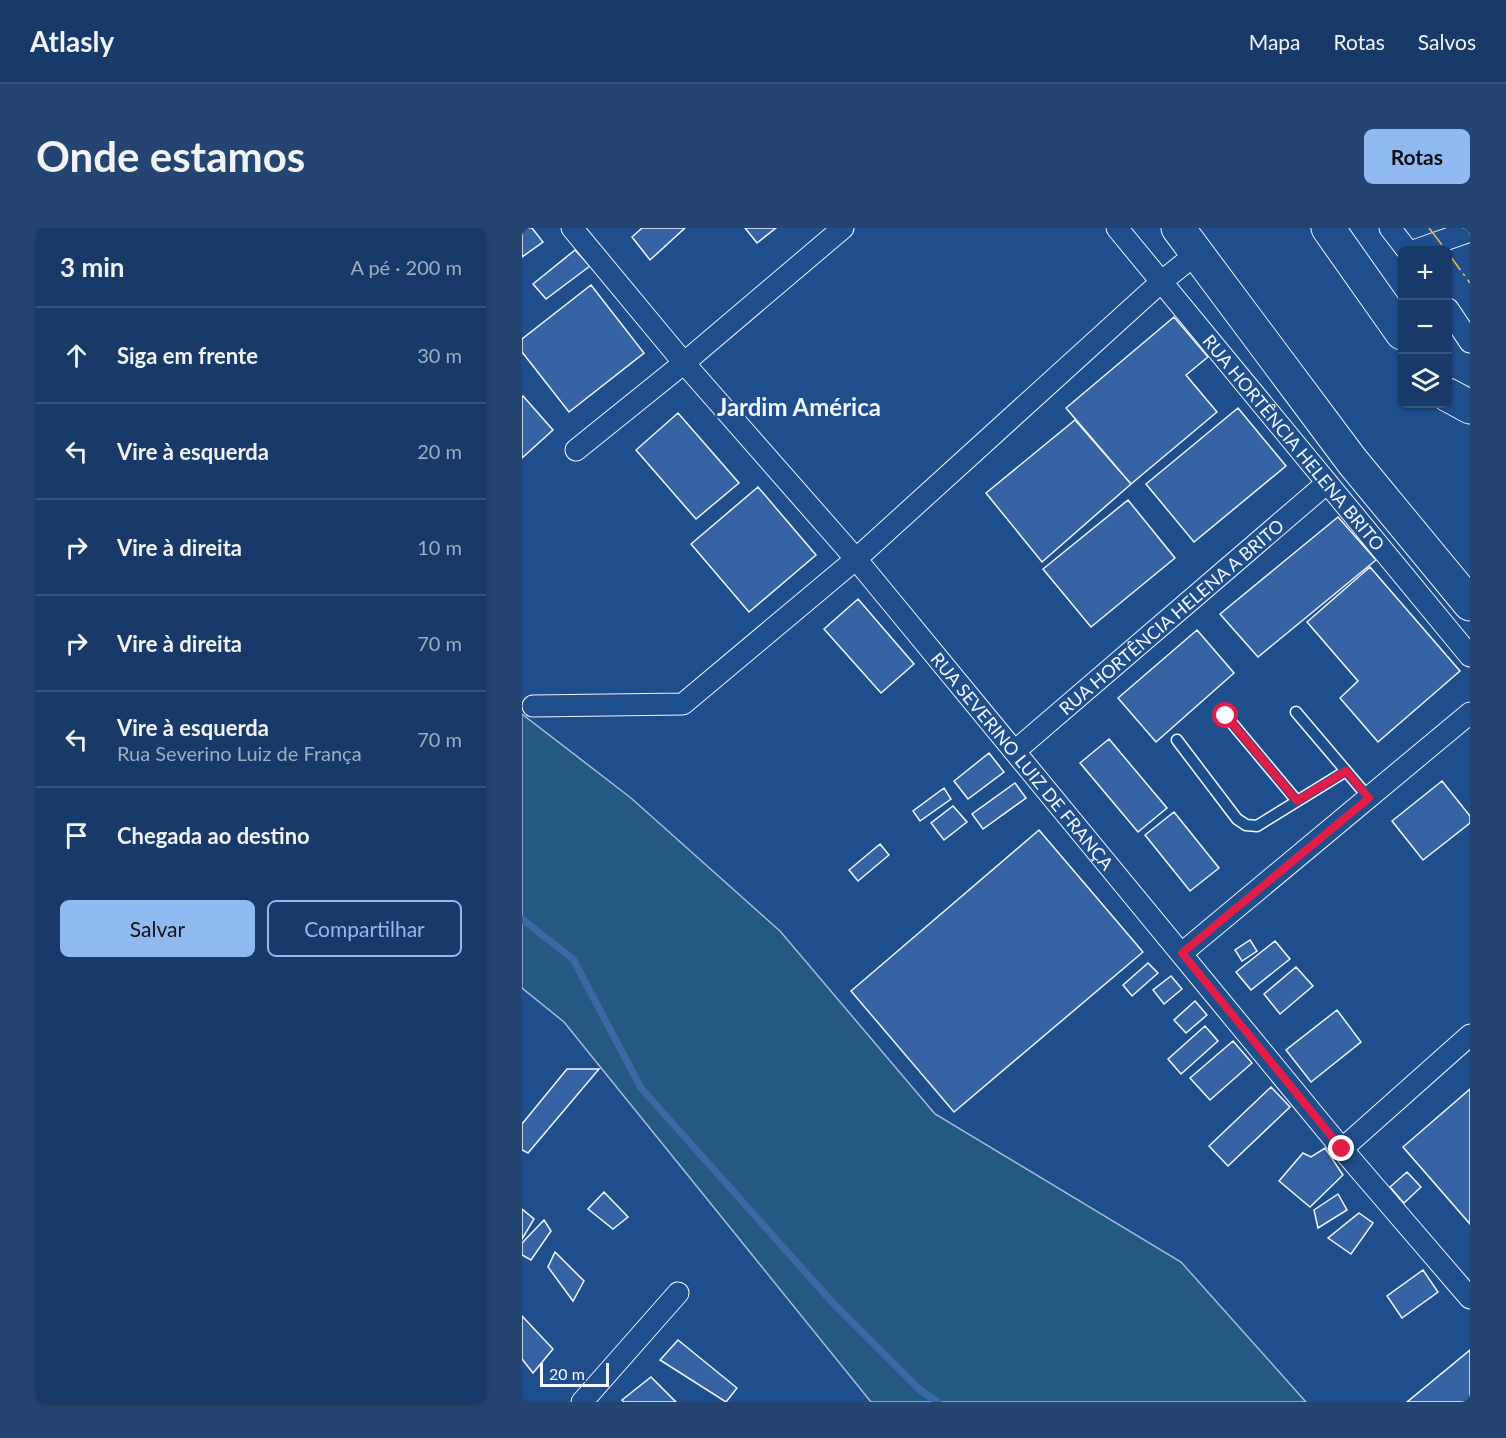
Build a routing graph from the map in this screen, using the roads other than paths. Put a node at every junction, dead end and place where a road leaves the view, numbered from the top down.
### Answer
1 (572, 228) edge
2 (843, 228) edge
3 (1117, 228) edge
4 (1328, 228) edge
5 (1390, 228) edge
6 (1470, 231) edge
7 (1187, 241) edge
8 (1404, 246) edge
9 (1427, 246) edge
10 (1161, 282) junction
11 (1452, 315) edge
12 (1398, 327) edge
13 (1470, 342) edge
14 (684, 363) junction
15 (1452, 397) edge
16 (1470, 408) edge
17 (576, 450) dead end
18 (1328, 483) junction
19 (856, 559) junction
20 (1470, 604) edge
21 (1470, 656) edge
22 (533, 706) dead end
23 (1296, 712) dead end
24 (1470, 713) edge
25 (1226, 716) dead end
26 (1177, 740) dead end
27 (1015, 751) junction
28 (1346, 771) junction
29 (1369, 798) junction
30 (1297, 801) junction
31 (1182, 953) junction
32 (1470, 1035) edge
33 (1342, 1149) junction
34 (678, 1293) dead end
35 (1470, 1298) edge
36 (582, 1402) edge

1 - 14 street, RUA SEVERINO LUIZ DE FRANÇA
2 - 14 street
3 - 10 street, RUA HORTÊNCIA HELENA BRITO
4 - 12 highway
5 - 8 street
6 - 9 street
7 - 10 street
7 - 20 highway, RUA HORTÊNCIA HELENA BRITO
10 - 18 street, RUA HORTÊNCIA HELENA BRITO
10 - 19 street
11 - 13 street
14 - 17 street
14 - 19 street, RUA SEVERINO LUIZ DE FRANÇA
15 - 16 highway
18 - 21 street, RUA HORTÊNCIA HELENA BRITO
18 - 27 street, RUA HORTÊNCIA HELENA A BRITO
19 - 22 street
19 - 27 street, RUA SEVERINO LUIZ DE FRANÇA
23 - 28 lane
24 - 29 street
25 - 30 lane
26 - 30 lane
27 - 31 street, RUA SEVERINO LUIZ DE FRANÇA
28 - 29 lane
28 - 30 lane
29 - 31 street
31 - 33 street, RUA SEVERINO LUIZ DE FRANÇA
32 - 33 street
33 - 35 street, RUA SEVERINO LUIZ DE FRANÇA
34 - 36 street

